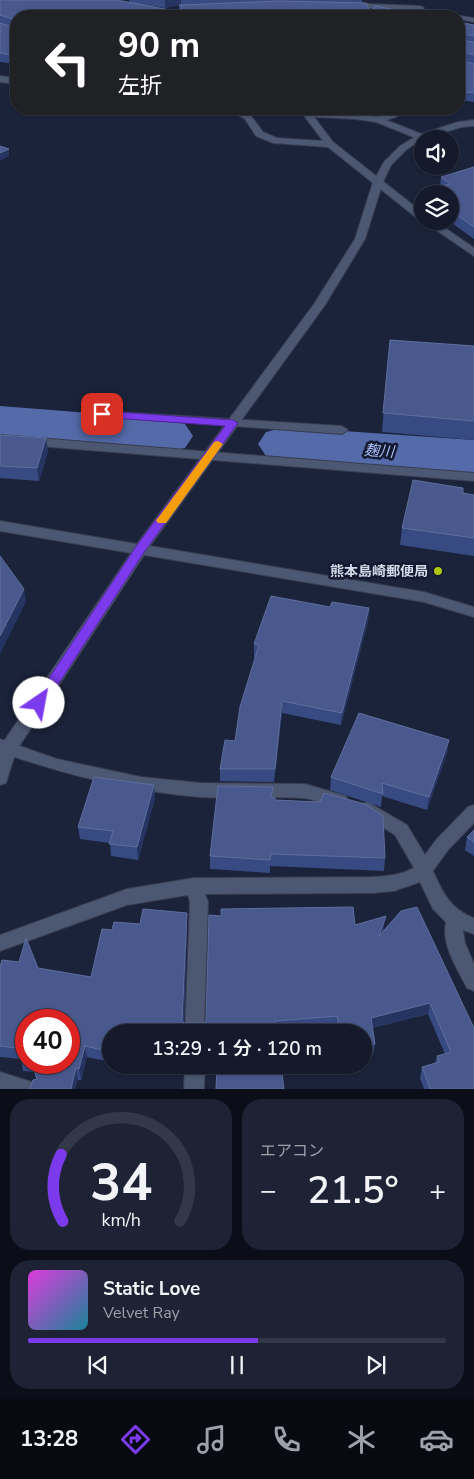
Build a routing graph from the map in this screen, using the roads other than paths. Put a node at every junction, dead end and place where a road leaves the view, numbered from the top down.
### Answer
1 (343, 5) edge
2 (420, 8) dead end
3 (249, 115) edge
4 (308, 115) edge
5 (345, 115) edge
6 (393, 115) edge
7 (378, 120) junction
8 (474, 123) edge
9 (443, 130) edge
10 (414, 134) edge
11 (414, 141) edge
12 (330, 144) junction
13 (378, 182) junction
14 (414, 211) edge
15 (441, 230) edge
16 (474, 253) edge
17 (102, 414) dead end
18 (233, 423) junction
19 (342, 430) dead end
20 (0, 439) edge
21 (209, 457) junction
22 (474, 477) edge
23 (0, 526) edge
24 (141, 548) junction
25 (474, 612) edge
26 (3, 750) edge
27 (0, 778) edge
28 (474, 812) edge
29 (423, 872) junction
30 (194, 886) junction
31 (456, 919) junction
32 (474, 926) edge
33 (0, 943) edge
34 (474, 982) edge
35 (195, 1024) edge
36 (195, 1074) edge
37 (0, 1082) edge
38 (29, 1089) edge
39 (194, 1089) edge

1 - 2 street
3 - 12 street
4 - 12 street
5 - 7 street
6 - 7 street
7 - 10 street
8 - 9 street
11 - 13 street
12 - 13 street
13 - 14 street
13 - 18 street
15 - 16 street
17 - 18 lane
18 - 19 lane
18 - 21 street
20 - 21 street
21 - 22 street
21 - 24 street
23 - 24 street
24 - 25 street
24 - 26 street
26 - 27 street
26 - 29 street
28 - 29 street
29 - 30 street
29 - 31 street
30 - 33 street
30 - 35 street
31 - 32 street
31 - 34 street
36 - 39 street
37 - 38 lane

